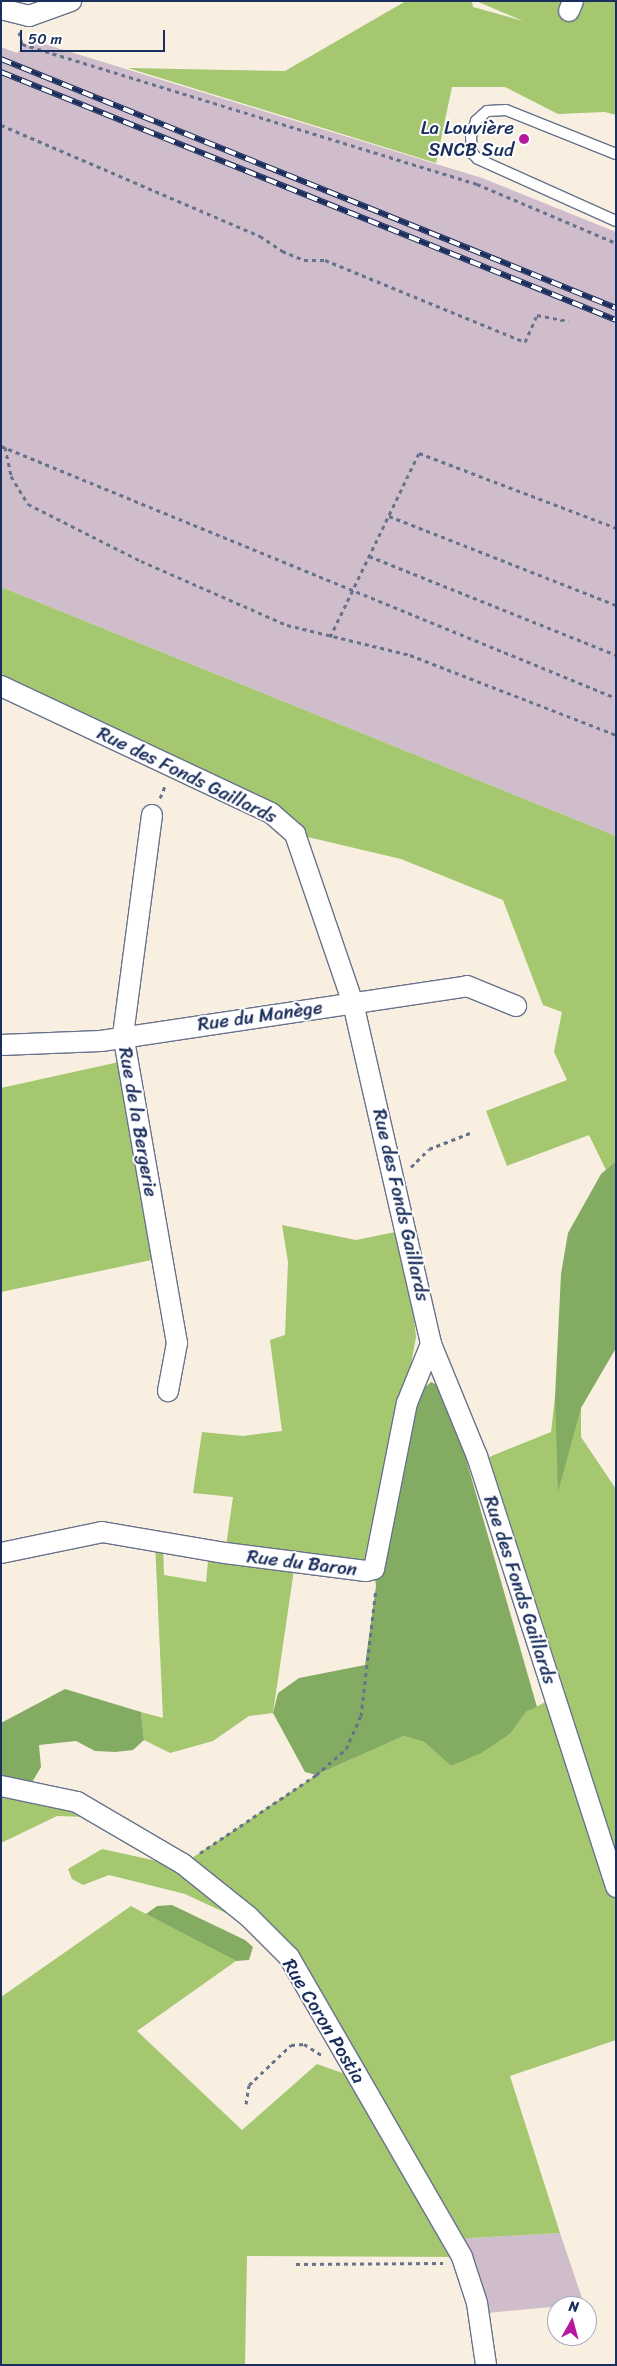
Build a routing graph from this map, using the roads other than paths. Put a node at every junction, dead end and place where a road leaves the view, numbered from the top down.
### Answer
1 (64, 5) edge
2 (8, 12) edge
3 (616, 154) edge
4 (616, 221) edge
5 (1, 686) edge
6 (152, 815) road end
7 (353, 1003) junction
8 (516, 1006) dead end
9 (123, 1034) junction
10 (1, 1045) edge
11 (431, 1344) junction
12 (168, 1391) dead end
13 (1, 1553) edge
14 (1, 1786) edge
15 (616, 1887) edge
16 (486, 2365) edge

1 - 2 street
3 - 4 lane
5 - 7 street, Rue des Fonds Gaillards
6 - 9 street, Rue de la Bergerie
7 - 8 street, Rue du Manège
7 - 9 street, Rue du Manège
7 - 11 street, Rue des Fonds Gaillards
9 - 10 street, Rue du Manège
9 - 12 street, Rue de la Bergerie
11 - 13 street, Rue du Baron
11 - 15 street, Rue des Fonds Gaillards
14 - 16 street, Rue Coron Postia

